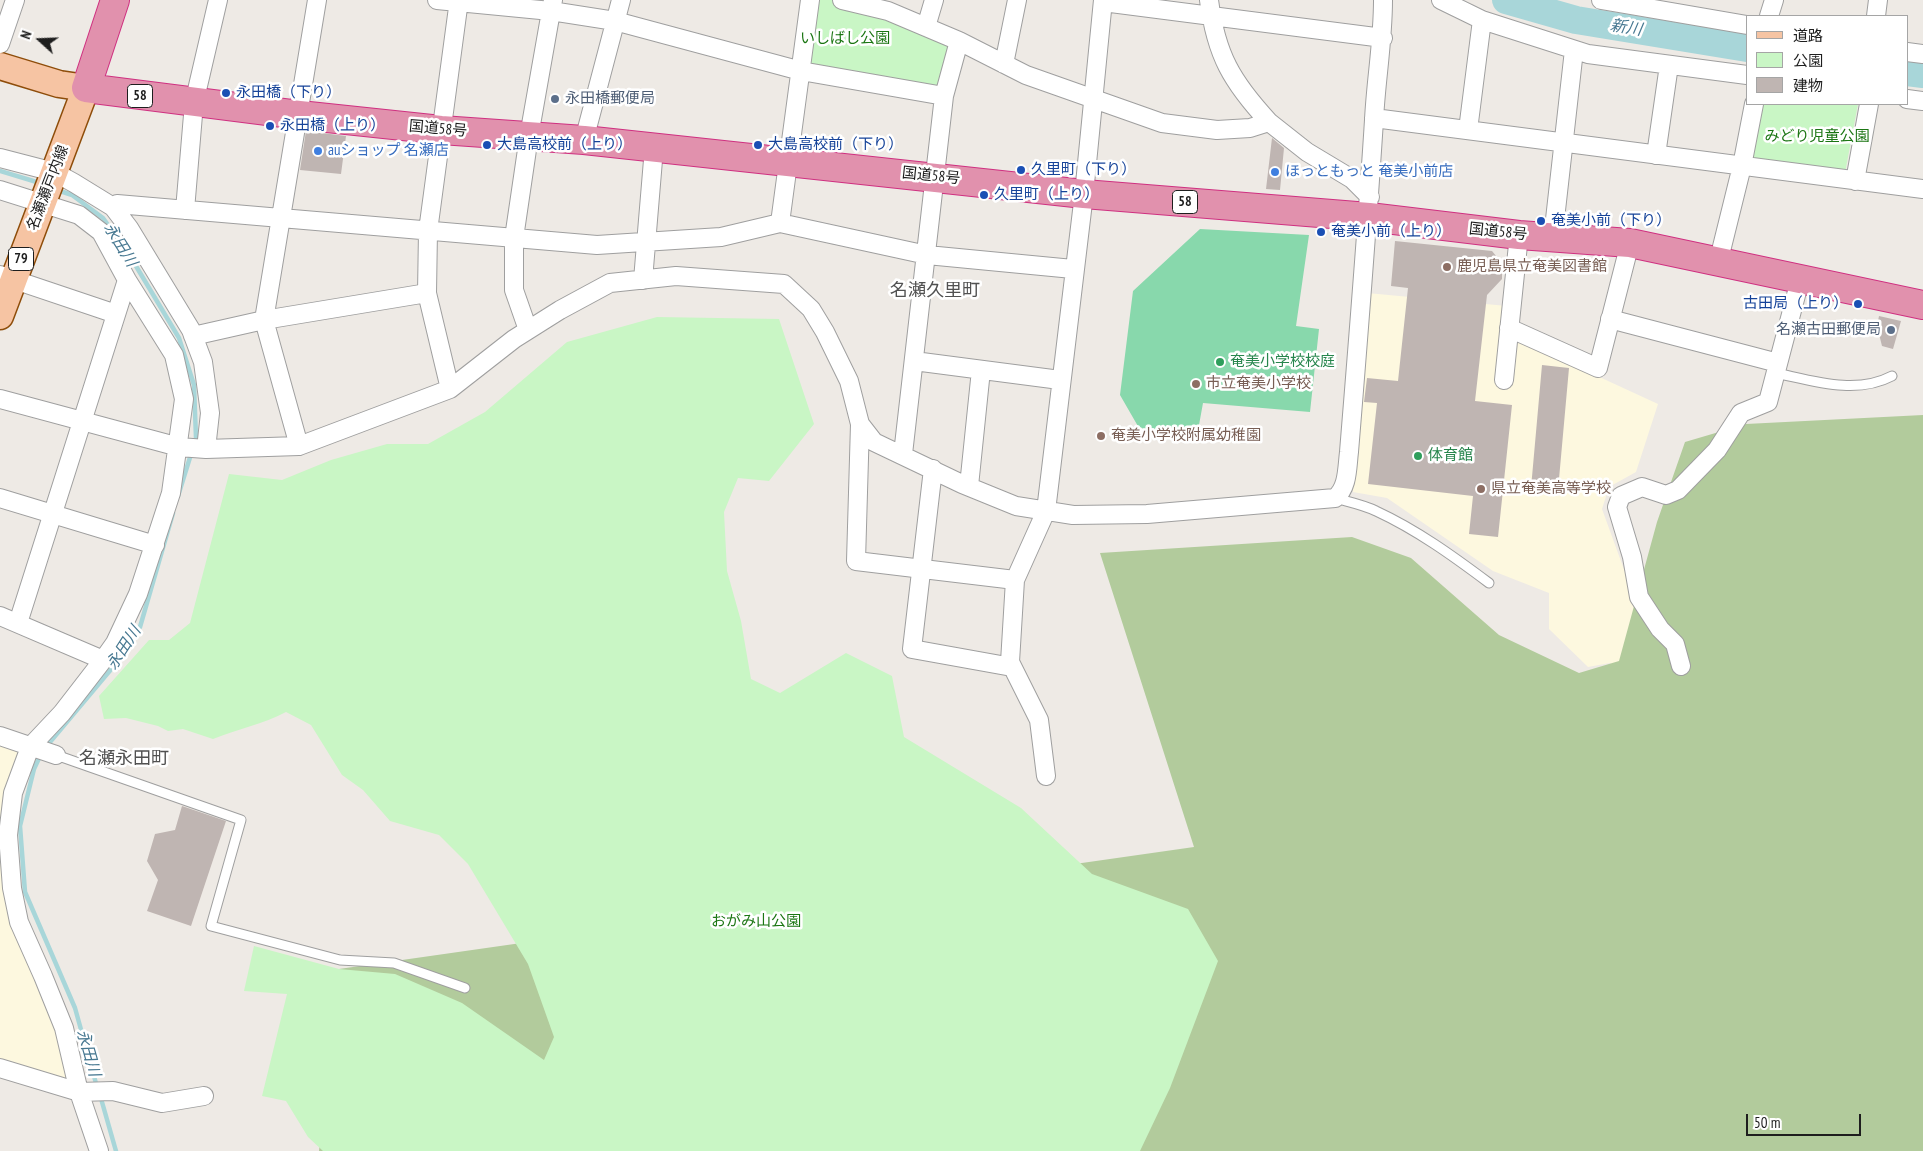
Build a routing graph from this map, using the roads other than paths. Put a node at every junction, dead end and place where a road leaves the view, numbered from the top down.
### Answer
1 (15, 0) edge
2 (115, 0) edge
3 (218, 0) edge
4 (317, 0) edge
5 (437, 0) edge
6 (621, 0) edge
7 (810, 0) edge
8 (842, 0) edge
9 (934, 0) edge
10 (1017, 0) edge
11 (1383, 0) edge
12 (1441, 0) edge
13 (1601, 0) edge
14 (1774, 0) edge
15 (1878, 0) edge
16 (459, 1) edge
17 (1103, 1) edge
18 (870, 4) edge
19 (1664, 5) edge
20 (552, 6) edge
21 (1210, 8) edge
22 (1769, 15) edge
23 (1876, 15) edge
24 (1482, 20) junction
25 (615, 21) junction
26 (1746, 25) edge
27 (926, 27) junction
28 (1383, 38) junction
29 (959, 41) junction
30 (0, 44) edge
31 (1574, 50) junction
32 (1908, 52) edge
33 (1923, 54) edge
34 (1004, 64) junction
35 (1669, 64) junction
36 (0, 66) edge
37 (801, 71) junction
38 (1746, 75) edge
39 (86, 88) junction
40 (944, 96) junction
41 (1908, 99) edge
42 (1092, 100) junction
43 (1923, 101) edge
44 (194, 103) junction
45 (1754, 105) edge
46 (1870, 105) edge
47 (299, 115) junction
48 (1374, 118) junction
49 (1269, 122) junction
50 (441, 130) junction
51 (1468, 130) junction
52 (529, 136) junction
53 (584, 140) junction
54 (1563, 143) junction
55 (654, 148) junction
56 (1656, 155) junction
57 (0, 158) edge
58 (788, 161) junction
59 (1742, 166) junction
60 (54, 172) junction
61 (936, 176) junction
62 (1855, 181) junction
63 (1923, 189) edge
64 (0, 190) edge
65 (1084, 194) junction
66 (44, 202) junction
67 (113, 207) junction
68 (1369, 207) junction
69 (185, 210) junction
70 (280, 219) junction
71 (780, 223) junction
72 (428, 231) junction
73 (1519, 235) junction
74 (1553, 237) junction
75 (514, 238) junction
76 (646, 242) junction
77 (1630, 243) junction
78 (927, 255) junction
79 (1718, 263) junction
80 (1073, 269) junction
81 (7, 277) edge
82 (127, 280) junction
83 (642, 280) junction
84 (1800, 280) junction
85 (427, 293) junction
86 (1921, 301) edge
87 (116, 314) junction
88 (0, 316) edge
89 (1610, 319) junction
90 (264, 320) junction
91 (1509, 328) junction
92 (528, 330) junction
93 (193, 336) junction
94 (914, 361) junction
95 (1777, 368) junction
96 (981, 370) junction
97 (1892, 376) dead end
98 (1060, 380) junction
99 (1504, 380) dead end
100 (450, 389) junction
101 (0, 399) edge
102 (82, 422) junction
103 (860, 424) junction
104 (299, 446) junction
105 (179, 447) junction
106 (206, 449) junction
107 (903, 454) junction
108 (933, 469) junction
109 (968, 486) junction
110 (0, 498) edge
111 (1336, 498) junction
112 (1046, 511) junction
113 (53, 514) junction
114 (155, 545) junction
115 (922, 570) junction
116 (1016, 580) junction
117 (1489, 583) dead end
118 (0, 616) edge
119 (18, 623) junction
120 (103, 660) junction
121 (1681, 666) dead end
122 (1012, 667) junction
123 (0, 736) edge
124 (30, 747) junction
125 (56, 755) joint
126 (1046, 776) dead end
127 (465, 988) dead end
128 (0, 1068) edge
129 (79, 1092) junction
130 (204, 1096) dead end
131 (99, 1151) edge

1 - 30 street
2 - 39 highway
3 - 44 street
4 - 47 street
5 - 16 street
6 - 25 street
7 - 37 street
8 - 18 street
9 - 27 street
10 - 34 street
11 - 28 street
12 - 24 street
13 - 19 street
14 - 22 street
15 - 23 street
16 - 20 street
16 - 50 street
17 - 21 street
17 - 42 street
18 - 27 street
19 - 26 street
20 - 25 street
20 - 52 street
21 - 28 street
21 - 49 street
24 - 31 street
24 - 51 street
25 - 37 street
25 - 53 street
27 - 29 street
28 - 48 street
29 - 34 street
29 - 40 street
31 - 35 street
31 - 54 street
32 - 33 street
34 - 42 street
35 - 38 street
35 - 56 street
36 - 39 main road
37 - 40 street
37 - 58 street
39 - 44 highway, 国道58号 / 58
39 - 60 main road, 名瀬瀬戸内線 / 79
40 - 61 street
41 - 43 street
42 - 49 street
42 - 65 street
44 - 47 highway, 国道58号 / 58
44 - 69 street
45 - 59 street
46 - 62 street
47 - 50 highway, 国道58号 / 58
47 - 70 street
48 - 51 street
48 - 68 street
49 - 68 street
50 - 52 highway, 国道58号 / 58
50 - 72 street
51 - 54 street
52 - 53 highway, 国道58号 / 58
52 - 75 street
53 - 55 highway, 国道58号 / 58
54 - 56 street
54 - 74 street
55 - 58 highway, 国道58号 / 58
55 - 76 street
56 - 59 street
57 - 60 street
58 - 61 highway, 国道58号 / 58
58 - 71 street
59 - 62 street
59 - 79 street
60 - 66 main road, 名瀬瀬戸内線 / 79
60 - 67 street
61 - 65 highway, 国道58号 / 58
61 - 78 street
62 - 63 street
64 - 66 street
65 - 68 highway, 国道58号 / 58
65 - 80 street
66 - 81 main road, 名瀬瀬戸内線 / 79
66 - 82 street
67 - 69 street
67 - 93 street
68 - 73 highway, 国道58号 / 58
68 - 111 street
69 - 70 street
70 - 72 street
70 - 90 street
71 - 76 street
71 - 78 street
72 - 75 street
72 - 85 street
73 - 74 highway, 国道58号 / 58
73 - 91 street
74 - 77 highway, 国道58号 / 58
75 - 76 street
75 - 92 street
76 - 83 street
77 - 79 highway, 国道58号 / 58
77 - 89 street
78 - 80 street
78 - 94 street
79 - 84 highway, 国道58号 / 58
80 - 98 street
81 - 87 street
81 - 88 main road, 名瀬瀬戸内線 / 79
82 - 87 street
82 - 105 street
83 - 92 street
83 - 103 street
84 - 86 highway, 国道58号 / 58
84 - 95 street
85 - 90 street
85 - 100 street
87 - 102 street
89 - 91 street
89 - 95 street
90 - 93 street
90 - 104 street
91 - 99 street
92 - 100 street
93 - 106 street
94 - 96 street
94 - 107 street
95 - 97 lane
95 - 121 street
96 - 98 street
96 - 109 street
98 - 112 street
100 - 104 street
101 - 102 street
102 - 105 street
102 - 113 street
103 - 107 street
103 - 115 street
104 - 106 street
105 - 106 street
105 - 114 street
107 - 108 street
108 - 109 street
108 - 115 street
109 - 112 street
110 - 113 street
111 - 112 street
111 - 117 lane
112 - 116 street
113 - 114 street
113 - 119 street
114 - 120 street
115 - 116 street
115 - 122 street
116 - 122 street
118 - 119 street
119 - 120 street
120 - 124 street
122 - 126 street
123 - 124 street
124 - 125 street
124 - 129 street
125 - 127 lane
128 - 129 street
129 - 130 street
129 - 131 street

